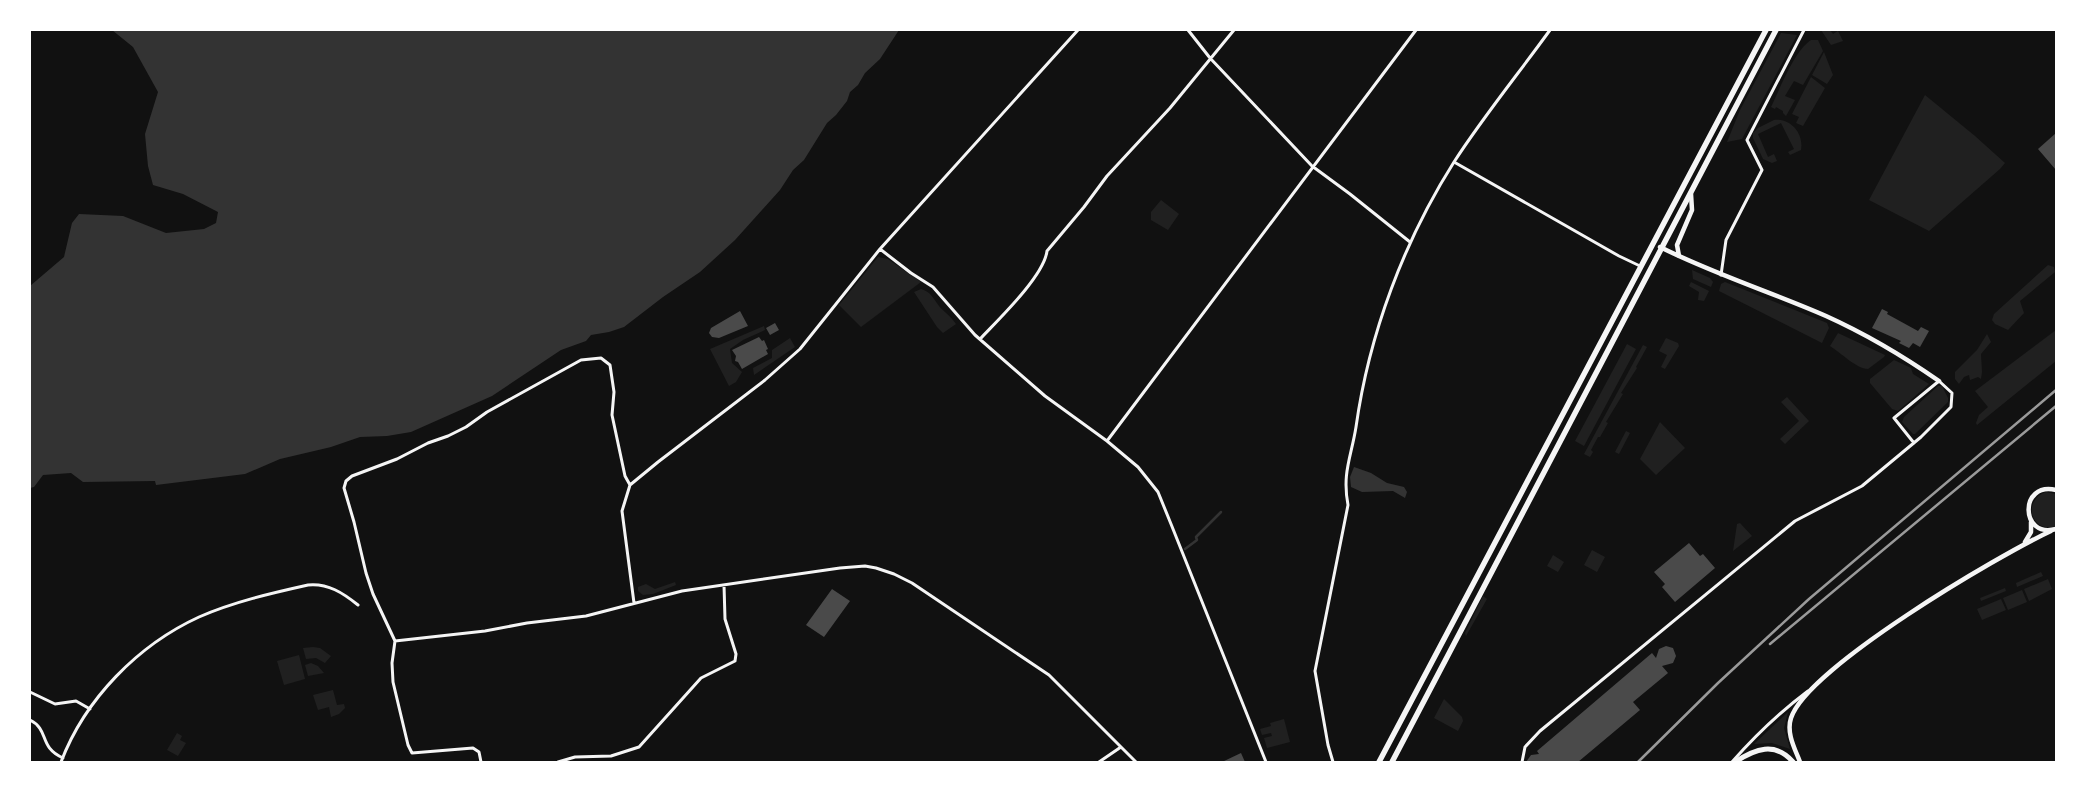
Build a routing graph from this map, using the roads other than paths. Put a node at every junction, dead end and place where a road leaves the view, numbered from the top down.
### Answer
1 (1078, 30) edge
2 (1188, 30) edge
3 (1234, 30) edge
4 (1416, 30) edge
5 (1550, 30) edge
6 (1766, 30) edge
7 (1804, 30) edge
8 (1774, 32) edge
9 (1210, 58) junction
10 (1454, 162) junction
11 (1312, 166) junction
12 (1691, 190) junction
13 (1410, 242) junction
14 (1653, 244) junction
15 (1660, 248) junction
16 (880, 249) junction
17 (1679, 256) junction
18 (1641, 266) junction
19 (1721, 275) junction
20 (980, 339) junction
21 (1939, 381) junction
22 (1107, 441) junction
23 (1914, 442) junction
24 (630, 485) junction
25 (2056, 490) edge
26 (2031, 520) junction
27 (2054, 530) edge
28 (2023, 544) junction
29 (724, 585) junction
30 (634, 603) junction
31 (358, 605) dead end
32 (395, 641) junction
33 (1812, 688) junction
34 (30, 692) edge
35 (90, 709) junction
36 (30, 720) edge
37 (1121, 746) junction
38 (62, 760) edge
39 (481, 762) edge
40 (558, 762) edge
41 (1099, 762) edge
42 (1136, 762) edge
43 (1266, 762) edge
44 (1333, 762) edge
45 (1379, 762) edge
46 (1392, 762) edge
47 (1522, 762) edge
48 (1734, 762) edge
49 (1793, 762) edge
50 (1800, 762) edge

1 - 16 street
2 - 9 street
3 - 9 street
4 - 11 street
5 - 10 street
6 - 14 main road
7 - 19 street
8 - 12 main road
9 - 11 street
9 - 20 street
10 - 13 street
10 - 18 street
11 - 13 street
11 - 22 street
12 - 15 main road
12 - 17 street
13 - 44 street
14 - 15 street
14 - 18 main road
15 - 17 street
15 - 46 main road
16 - 20 street
16 - 24 street
17 - 19 street
18 - 45 main road
19 - 21 street
20 - 22 street
21 - 23 street
21 - 23 street
22 - 43 street
23 - 47 street
24 - 30 street
24 - 32 street
25 - 26 street
26 - 27 street
26 - 28 street
27 - 28 street
28 - 33 street
29 - 30 street
29 - 37 street
29 - 40 street
30 - 32 street
31 - 35 street
32 - 39 street
33 - 48 street
33 - 50 street
34 - 35 street
35 - 38 street
36 - 38 street
37 - 41 street
37 - 42 street
48 - 49 main road

